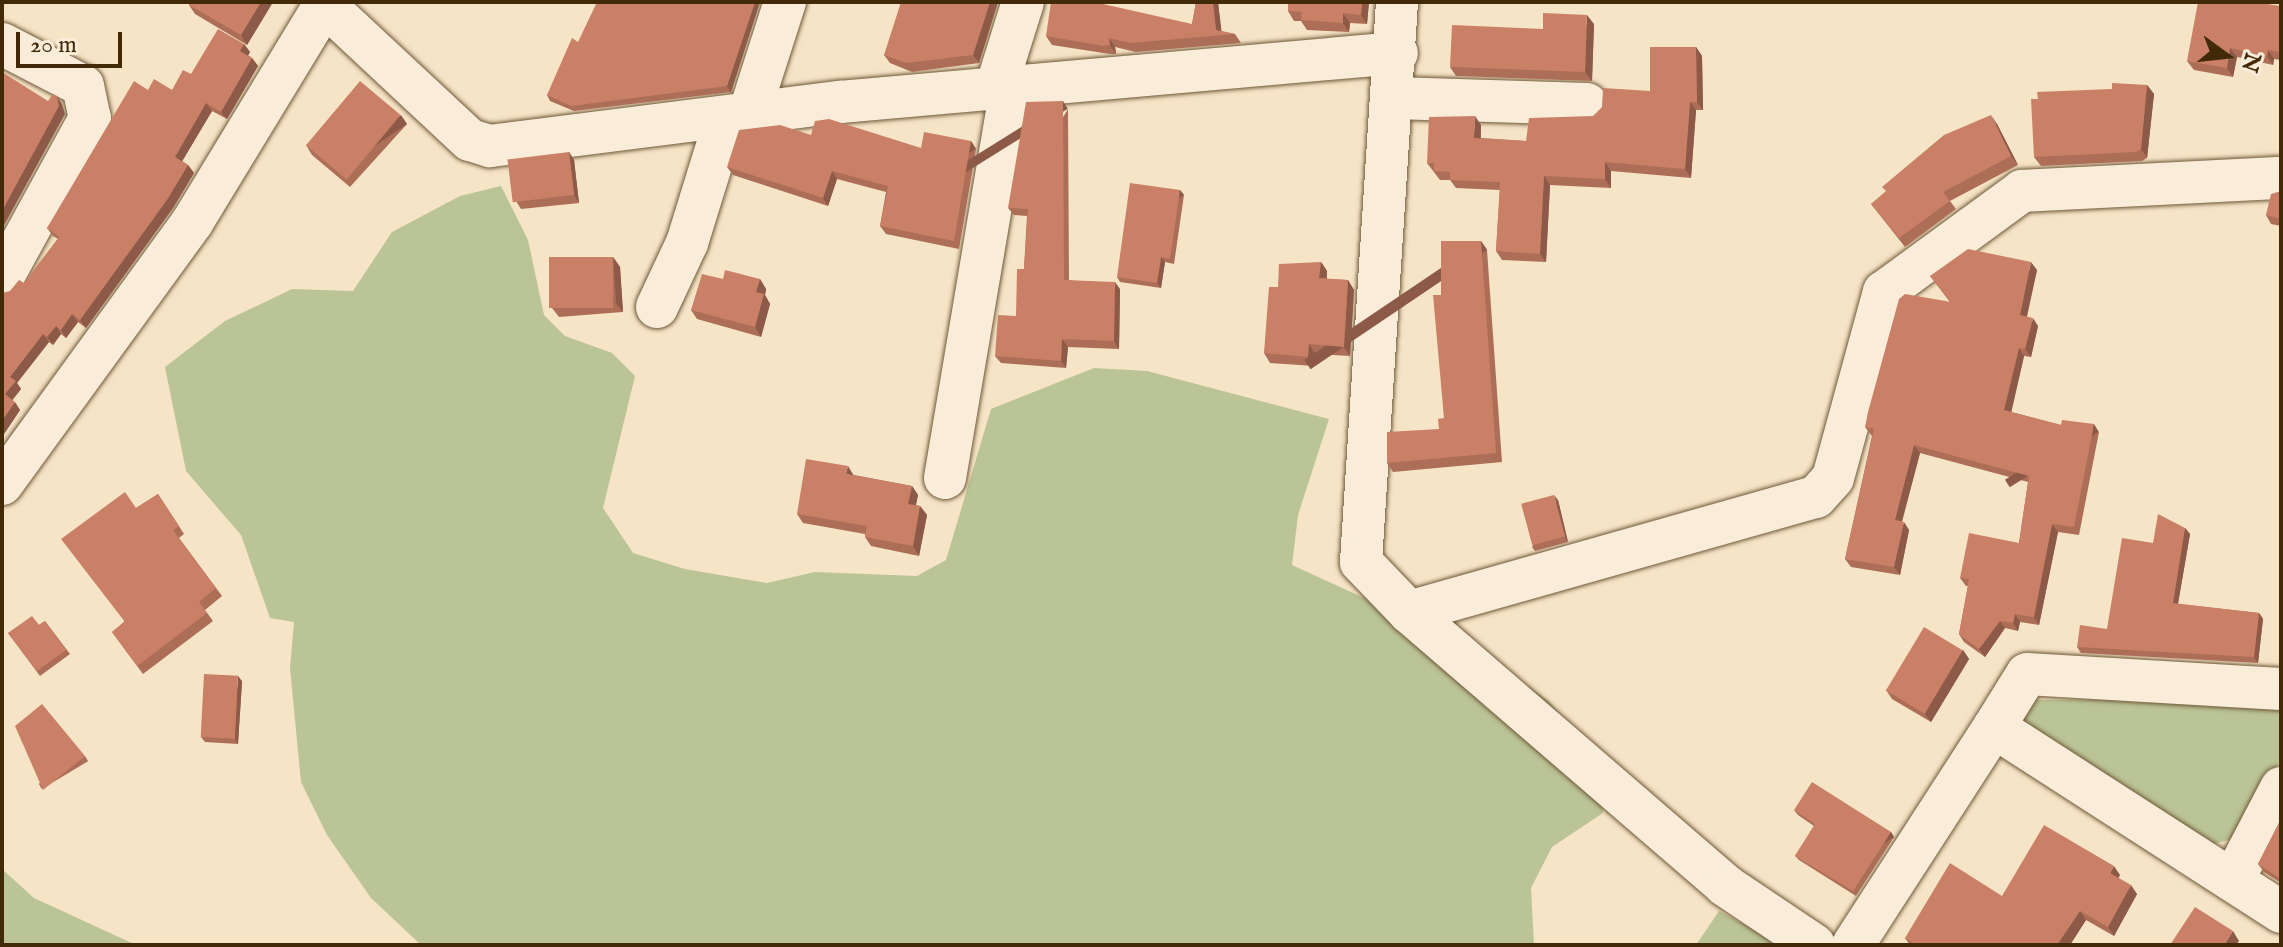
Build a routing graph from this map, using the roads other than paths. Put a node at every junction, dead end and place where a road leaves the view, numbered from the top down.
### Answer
1 (785, 2) edge
2 (1023, 2) edge
3 (1397, 2) edge
4 (326, 4) edge
5 (2, 44) edge
6 (1397, 53) junction
7 (1003, 88) junction
8 (1394, 98) junction
9 (1587, 104) dead end
10 (737, 115) junction
11 (2281, 178) edge
12 (2, 279) edge
13 (657, 307) dead end
14 (945, 478) dead end
15 (2, 484) edge
16 (1409, 612) junction
17 (2281, 689) edge
18 (1994, 727) junction
19 (2281, 788) edge
20 (2233, 880) junction
21 (2281, 912) edge
22 (1814, 945) edge
23 (1853, 945) edge

1 - 10 street
2 - 7 street
3 - 6 street
4 - 10 street
4 - 15 street
5 - 12 street
6 - 7 street
6 - 8 street
7 - 10 street
7 - 14 street
8 - 9 street
8 - 16 street
10 - 13 street
11 - 16 street
16 - 22 street
17 - 18 street
18 - 20 street
18 - 23 street
19 - 20 street
20 - 21 street

